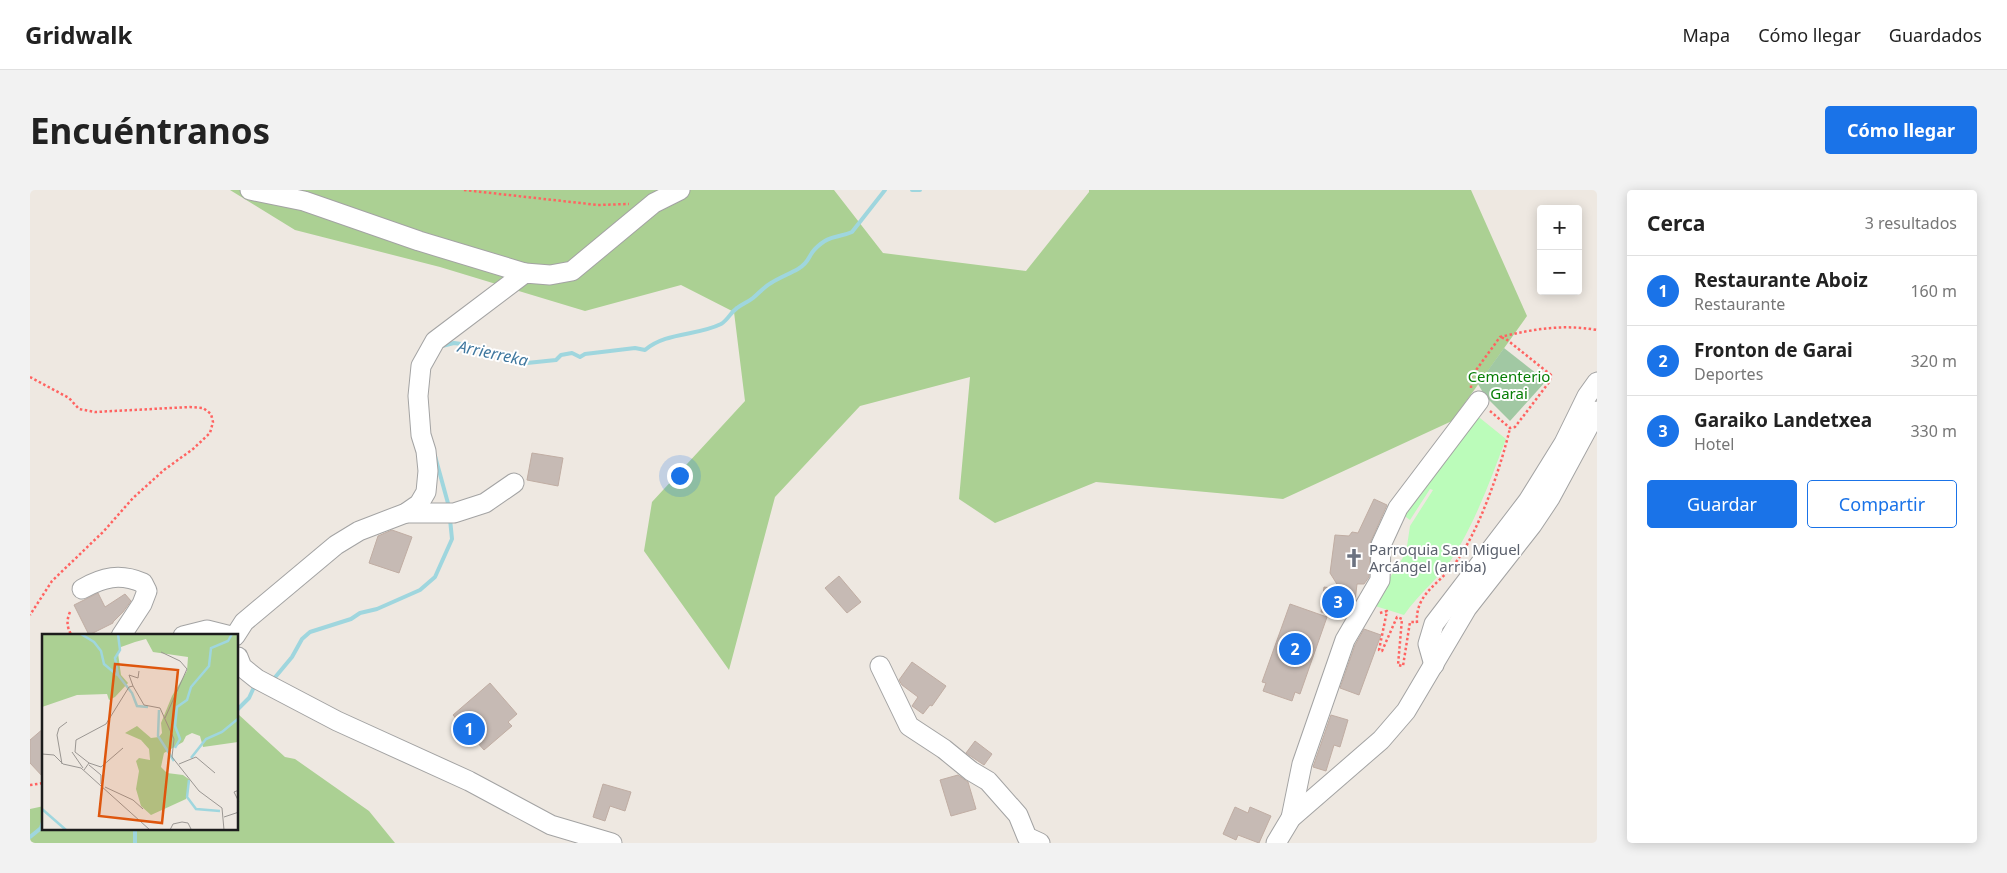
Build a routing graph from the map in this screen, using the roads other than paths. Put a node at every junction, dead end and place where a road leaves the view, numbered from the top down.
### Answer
1 (250, 190) edge
2 (680, 190) edge
3 (525, 273) junction
4 (1597, 382) edge
5 (1479, 401) road end
6 (1597, 411) edge
7 (514, 483) dead end
8 (406, 513) junction
9 (82, 589) dead end
10 (122, 634) edge
11 (191, 634) edge
12 (224, 634) edge
13 (235, 634) edge
14 (239, 660) edge
15 (1434, 665) junction
16 (880, 666) dead end
17 (1292, 818) junction
18 (612, 843) edge
19 (1040, 843) edge
20 (1276, 843) edge

1 - 3 street
2 - 3 street
3 - 8 street
4 - 15 street
5 - 17 street
6 - 15 street
7 - 8 street
8 - 13 street
9 - 10 street
11 - 12 street
14 - 18 street
15 - 17 street
16 - 19 street
17 - 20 street

